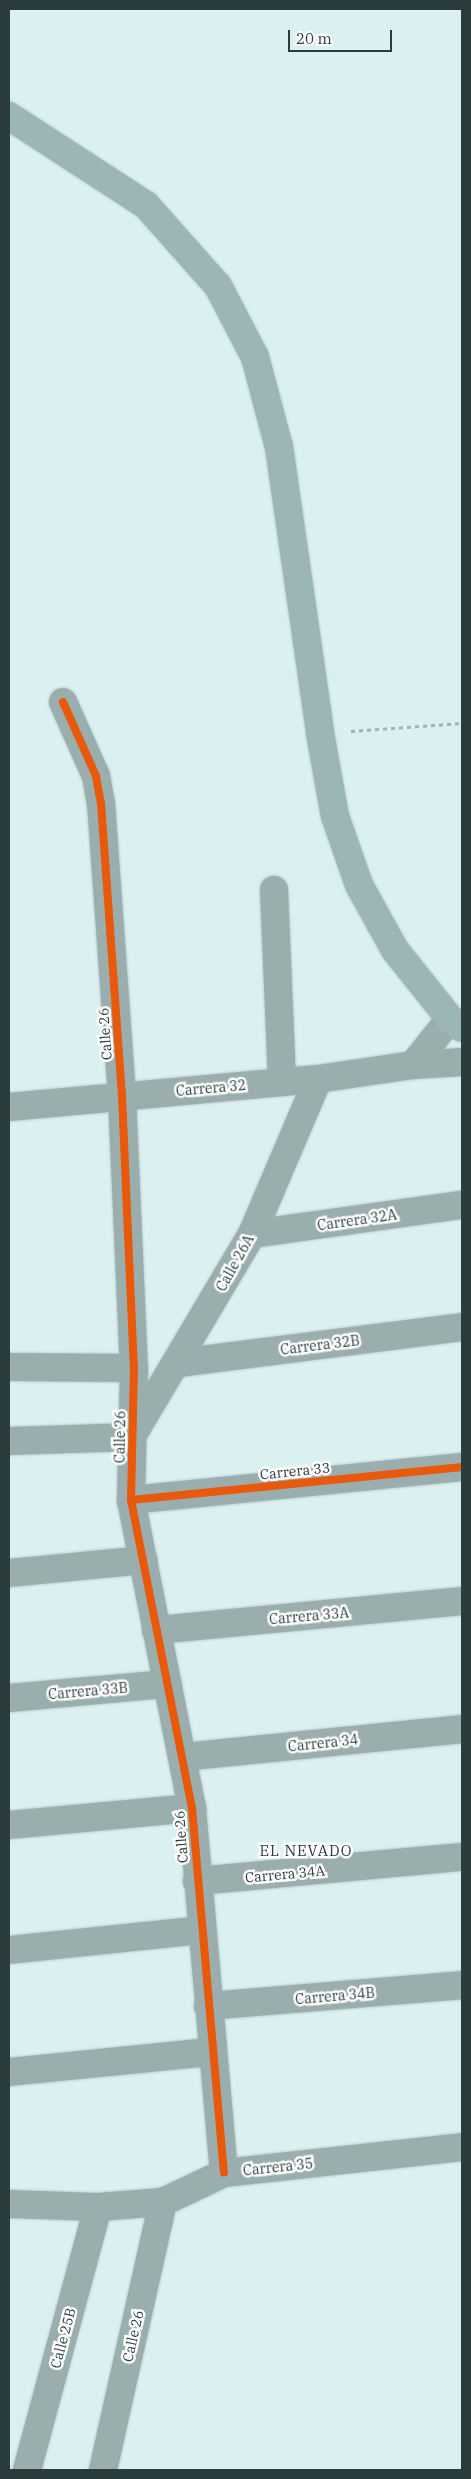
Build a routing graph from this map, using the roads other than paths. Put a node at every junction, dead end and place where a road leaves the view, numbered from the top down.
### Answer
1 (9, 116) edge
2 (9, 134) edge
3 (52, 145) junction
4 (63, 702) dead end
5 (274, 890) dead end
6 (456, 1024) edge
7 (462, 1062) edge
8 (413, 1065) junction
9 (318, 1079) junction
10 (282, 1082) junction
11 (122, 1096) junction
12 (9, 1107) edge
13 (462, 1205) edge
14 (252, 1234) junction
15 (462, 1327) edge
16 (178, 1363) junction
17 (9, 1367) edge
18 (134, 1368) junction
19 (132, 1437) junction
20 (9, 1441) edge
21 (462, 1467) edge
22 (131, 1500) junction
23 (143, 1560) junction
24 (9, 1573) edge
25 (462, 1601) edge
26 (156, 1630) junction
27 (167, 1684) junction
28 (9, 1698) edge
29 (462, 1730) edge
30 (183, 1757) junction
31 (192, 1808) junction
32 (9, 1825) edge
33 (462, 1857) edge
34 (197, 1882) junction
35 (202, 1930) junction
36 (9, 1950) edge
37 (462, 1985) edge
38 (208, 2006) junction
39 (211, 2052) junction
40 (9, 2072) edge
41 (462, 2147) edge
42 (224, 2173) junction
43 (163, 2202) junction
44 (9, 2204) edge
45 (98, 2206) junction
46 (28, 2470) edge
47 (103, 2470) edge

1 - 3 main road
2 - 3 street
3 - 6 main road
4 - 11 street, Calle 26
5 - 10 street
6 - 8 street
7 - 8 street, Carrera 32
8 - 9 street, Carrera 32
9 - 10 street, Carrera 32
9 - 14 street, Calle 26A
10 - 11 street, Carrera 32
11 - 12 street, Carrera 32
11 - 18 street, Calle 26
13 - 14 street, Carrera 32A
14 - 16 street, Calle 26A
15 - 16 street, Carrera 32B
16 - 19 street, Calle 26A
17 - 18 street
18 - 19 street, Calle 26
19 - 20 street
19 - 22 street, Calle 26
21 - 22 street, Carrera 33
22 - 23 street, Calle 26
23 - 24 street
23 - 26 street, Calle 26
25 - 26 street, Carrera 33A
26 - 27 street, Calle 26
27 - 28 street, Carrera 33B
27 - 30 street, Calle 26
29 - 30 street, Carrera 34
30 - 31 street, Calle 26
31 - 32 street
31 - 34 street, Calle 26
33 - 34 street, Carrera 34A
34 - 35 street, Calle 26
35 - 36 street
35 - 38 street, Calle 26
37 - 38 street, Carrera 34B
38 - 39 street, Calle 26
39 - 40 street
39 - 42 street, Calle 26
41 - 42 street, Carrera 35
42 - 43 street, Carrera 35
43 - 45 street, Carrera 35
43 - 47 street, Calle 26
44 - 45 street, Carrera 35
45 - 46 street, Calle 25B

